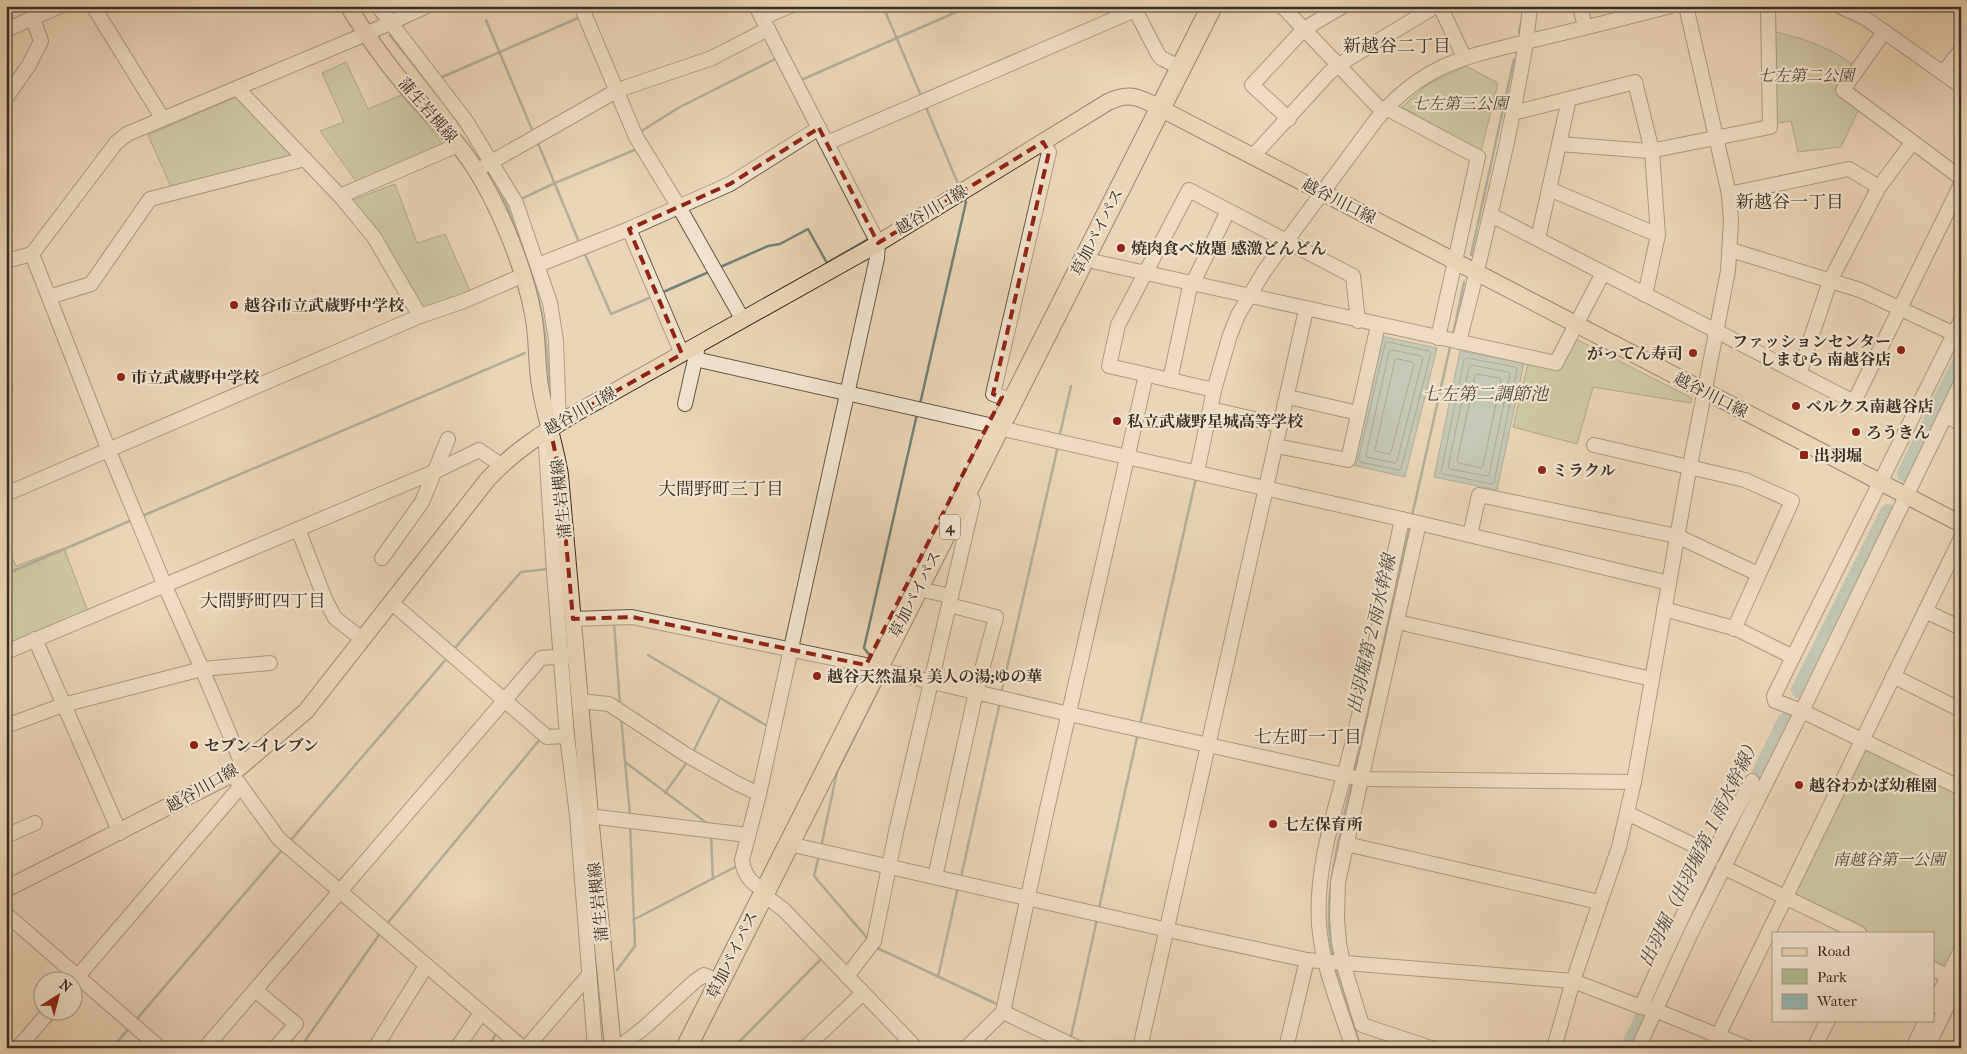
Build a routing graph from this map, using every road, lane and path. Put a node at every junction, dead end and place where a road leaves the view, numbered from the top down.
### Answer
1 (60, 6) edge
2 (93, 6) edge
3 (348, 6) edge
4 (378, 6) edge
5 (427, 6) edge
6 (582, 6) edge
7 (790, 6) edge
8 (1199, 6) edge
9 (1212, 6) edge
10 (1282, 6) edge
11 (1343, 6) edge
12 (1438, 6) edge
13 (1530, 6) edge
14 (1580, 6) edge
15 (1671, 6) edge
16 (1686, 6) edge
17 (1768, 6) edge
18 (1838, 6) edge
19 (1134, 8) edge
20 (762, 18) edge
21 (33, 19) junction
22 (391, 22) junction
23 (1585, 28) junction
24 (1304, 29) junction
25 (6, 30) edge
26 (1884, 32) junction
27 (366, 34) junction
28 (1527, 42) junction
29 (1961, 50) edge
30 (1464, 57) junction
31 (1176, 66) junction
32 (1338, 66) junction
33 (1943, 73) junction
34 (1961, 86) edge
35 (237, 88) junction
36 (618, 90) junction
37 (6, 98) edge
38 (1569, 98) junction
39 (1155, 106) junction
40 (1384, 110) junction
41 (1513, 113) junction
42 (163, 119) junction
43 (1288, 119) junction
44 (819, 128) junction
45 (1716, 137) junction
46 (1043, 142) junction
47 (827, 143) junction
48 (1912, 143) junction
49 (1559, 144) junction
50 (458, 145) junction
51 (1652, 151) junction
52 (1253, 156) junction
53 (305, 159) junction
54 (492, 161) junction
55 (476, 170) junction
56 (1961, 178) edge
57 (1961, 184) edge
58 (1879, 187) junction
59 (1549, 189) junction
60 (1323, 193) junction
61 (1729, 194) junction
62 (340, 196) junction
63 (679, 207) junction
64 (1228, 211) junction
65 (1491, 215) junction
66 (629, 229) junction
67 (1658, 235) junction
68 (1538, 239) junction
69 (1286, 241) junction
70 (878, 243) junction
71 (1731, 250) junction
72 (32, 254) junction
73 (1085, 257) junction
74 (6, 260) edge
75 (1455, 261) junction
76 (538, 266) junction
77 (1477, 272) junction
78 (1145, 273) junction
79 (1602, 273) junction
80 (524, 276) junction
81 (1830, 281) junction
82 (1192, 283) junction
83 (1644, 295) junction
84 (1248, 296) junction
85 (49, 297) junction
86 (1900, 309) junction
87 (1306, 310) junction
88 (420, 316) junction
89 (743, 320) junction
90 (1961, 320) edge
91 (1358, 321) junction
92 (1576, 324) junction
93 (1378, 325) junction
94 (1716, 332) junction
95 (1957, 336) edge
96 (1438, 338) junction
97 (1459, 342) junction
98 (692, 353) junction
99 (1799, 374) junction
100 (1146, 375) junction
101 (1170, 380) junction
102 (1961, 383) edge
103 (1214, 390) junction
104 (1704, 392) junction
105 (848, 393) junction
106 (1002, 397) junction
107 (1288, 397) junction
108 (685, 404) dead end
109 (1210, 409) junction
110 (1358, 413) junction
111 (1945, 416) junction
112 (1961, 423) edge
113 (1281, 425) junction
114 (994, 426) junction
115 (552, 428) junction
116 (448, 439) dead end
117 (1594, 445) dead end
118 (1276, 446) junction
119 (109, 451) junction
120 (1128, 456) junction
121 (501, 465) junction
122 (1690, 467) junction
123 (436, 471) junction
124 (1197, 472) junction
125 (1880, 482) junction
126 (1266, 488) junction
127 (6, 494) edge
128 (1906, 495) junction
129 (1402, 519) junction
130 (1420, 523) junction
131 (1961, 524) edge
132 (298, 530) junction
133 (956, 535) junction
134 (1470, 535) junction
135 (1677, 536) junction
136 (1961, 538) edge
137 (382, 558) dead end
138 (1758, 574) junction
139 (1669, 583) junction
140 (165, 586) junction
141 (918, 589) junction
142 (950, 601) junction
143 (392, 603) junction
144 (1664, 609) junction
145 (1925, 610) junction
146 (573, 619) junction
147 (1397, 622) junction
148 (1961, 628) edge
149 (1734, 629) junction
150 (35, 639) junction
151 (362, 639) junction
152 (790, 651) junction
153 (6, 652) edge
154 (569, 656) junction
155 (1793, 657) junction
156 (270, 663) dead end
157 (872, 667) junction
158 (202, 669) junction
159 (1893, 676) junction
160 (1652, 679) junction
161 (931, 682) junction
162 (976, 692) junction
163 (504, 700) junction
164 (580, 701) junction
165 (63, 705) junction
166 (1961, 710) edge
167 (1802, 711) junction
168 (1069, 714) junction
169 (6, 726) edge
170 (567, 736) junction
171 (1862, 740) junction
172 (1209, 746) junction
173 (239, 775) junction
174 (1344, 775) junction
175 (1361, 779) junction
176 (1752, 781) dead end
177 (1634, 782) junction
178 (1961, 788) edge
179 (759, 794) junction
180 (1627, 813) junction
181 (583, 815) junction
182 (35, 823) dead end
183 (120, 833) junction
184 (748, 835) junction
185 (6, 836) edge
186 (789, 844) junction
187 (1346, 844) junction
188 (1712, 854) junction
189 (890, 866) junction
190 (1723, 867) junction
191 (935, 876) junction
192 (6, 889) edge
193 (759, 889) junction
194 (340, 891) junction
195 (1785, 897) junction
196 (1027, 898) junction
197 (1599, 902) junction
198 (6, 914) edge
199 (1168, 930) junction
200 (1857, 932) edge
201 (1961, 950) edge
202 (1307, 960) junction
203 (1324, 961) junction
204 (1343, 963) junction
205 (426, 966) junction
206 (1934, 969) edge
207 (68, 972) edge
208 (82, 972) edge
209 (588, 976) junction
210 (848, 976) junction
211 (709, 977) junction
212 (1956, 978) edge
213 (1573, 981) junction
214 (82, 984) edge
215 (255, 990) junction
216 (863, 992) junction
217 (1934, 1005) edge
218 (1641, 1007) junction
219 (1655, 1010) junction
220 (482, 1012) junction
221 (1003, 1012) junction
222 (40, 1022) edge
223 (1827, 1022) edge
224 (1925, 1022) edge
225 (1715, 1042) edge
226 (18, 1048) edge
227 (160, 1048) edge
228 (205, 1048) edge
229 (275, 1048) edge
230 (375, 1048) edge
231 (457, 1048) edge
232 (525, 1048) edge
233 (595, 1048) edge
234 (613, 1048) edge
235 (618, 1048) edge
236 (674, 1048) edge
237 (686, 1048) edge
238 (805, 1048) edge
239 (916, 1048) edge
240 (966, 1048) edge
241 (1078, 1048) edge
242 (1140, 1048) edge
243 (1286, 1048) edge
244 (1353, 1048) edge
245 (1430, 1048) edge
246 (1554, 1048) edge
247 (1638, 1048) edge
248 (1748, 1048) edge
249 (1814, 1048) edge
250 (1913, 1048) edge
251 (1926, 1048) edge

1 - 21 street
2 - 42 street
3 - 27 main road, 蒲生岩槻線
4 - 22 street
5 - 22 street
6 - 36 street
7 - 20 street
8 - 31 highway, 草加バイパス / 4
9 - 31 highway, 草加バイパス / 4
10 - 24 street
11 - 24 street
12 - 30 street
12 - 32 street
13 - 28 street
14 - 23 street
15 - 23 street
16 - 45 street
17 - 45 street
18 - 26 street
19 - 31 street
19 - 47 street
20 - 36 street
20 - 44 street
21 - 25 street
21 - 37 street
22 - 27 street
22 - 54 street
23 - 28 street
24 - 32 street
24 - 43 street
26 - 33 street
26 - 48 street
27 - 35 street
27 - 50 main road, 蒲生岩槻線
28 - 30 street
28 - 41 street
29 - 33 street
30 - 40 street
31 - 39 highway, 草加バイパス / 4
32 - 40 street
32 - 43 street
33 - 34 street
35 - 42 street
35 - 53 street
36 - 54 street
36 - 63 street
38 - 41 street
38 - 49 street
38 - 51 street
39 - 46 main road, 越谷川口線
39 - 52 main road, 越谷川口線
39 - 73 highway, 草加バイパス / 4
39 - 106 highway, 草加バイパス / 4
40 - 60 street
40 - 75 street
41 - 65 street
42 - 72 street
43 - 52 street
44 - 47 street
44 - 63 street
45 - 51 street
45 - 61 street
46 - 70 main road, 越谷川口線
46 - 106 street
47 - 70 street
48 - 56 street
48 - 58 street
49 - 51 street
49 - 59 street
50 - 55 main road, 蒲生岩槻線
50 - 62 street
51 - 67 street
52 - 60 main road, 越谷川口線
53 - 62 street
53 - 85 street
54 - 55 street
54 - 76 street
55 - 80 main road, 蒲生岩槻線
57 - 86 street
58 - 61 street
58 - 81 street
59 - 67 street
59 - 68 street
60 - 69 street
60 - 75 main road, 越谷川口線
61 - 71 street
62 - 88 street
63 - 66 street
63 - 89 street
64 - 69 street
64 - 78 street
64 - 82 street
65 - 68 street
65 - 77 street
66 - 76 street
66 - 98 street
67 - 83 street
68 - 79 street
69 - 84 street
69 - 91 street
70 - 89 main road, 越谷川口線
70 - 105 street
71 - 81 street
71 - 94 street
72 - 74 street
72 - 85 street
73 - 78 street
73 - 114 highway, 草加バイパス / 4
75 - 77 main road, 越谷川口線
75 - 96 street
76 - 115 street
77 - 92 main road, 越谷川口線
77 - 97 street
78 - 82 street
78 - 100 street
79 - 83 street
79 - 92 street
80 - 88 street
80 - 115 main road, 蒲生岩槻線
81 - 86 street
81 - 99 street
82 - 84 street
82 - 101 street
83 - 94 street
84 - 87 street
84 - 103 street
85 - 119 street
86 - 95 street
86 - 99 street
87 - 91 street
87 - 107 street
88 - 119 street
89 - 98 main road, 越谷川口線
90 - 95 street
91 - 93 street
92 - 97 street
92 - 104 main road, 越谷川口線
93 - 96 street
93 - 110 street
94 - 99 street
94 - 104 street
95 - 125 street
96 - 97 street
98 - 105 street
98 - 108 street
98 - 115 main road, 越谷川口線
100 - 101 street
100 - 120 street
101 - 103 street
102 - 111 street
103 - 109 street
104 - 122 street
104 - 125 main road, 越谷川口線
105 - 114 street
105 - 152 street
106 - 114 highway, 草加バイパス / 4
107 - 110 street
107 - 113 street
109 - 113 street
109 - 124 street
110 - 118 street
111 - 112 street
111 - 128 street
113 - 118 street
114 - 120 street
114 - 133 highway, 草加バイパス / 4
114 - 157 highway, 草加バイパス / 4
115 - 121 main road, 越谷川口線
115 - 146 main road, 蒲生岩槻線
115 - 154 street
116 - 123 street
117 - 122 street
118 - 126 street
119 - 127 street
119 - 140 street
120 - 124 street
120 - 168 street
121 - 123 street
121 - 143 main road, 越谷川口線
122 - 135 street
122 - 138 street
123 - 132 street
123 - 137 street
124 - 126 street
125 - 128 main road, 越谷川口線
125 - 155 street
126 - 129 street
126 - 172 street
128 - 131 main road, 越谷川口線
128 - 167 street
129 - 130 street
129 - 174 street
130 - 134 street
130 - 147 street
132 - 140 street
132 - 151 street
133 - 141 highway, 草加バイパス / 4
133 - 142 street
134 - 135 street
134 - 139 street
135 - 138 street
135 - 139 street
136 - 145 street
138 - 149 street
139 - 144 street
140 - 150 street
140 - 158 street
141 - 142 street
141 - 157 highway, 草加バイパス / 4
142 - 161 street
142 - 162 street
143 - 151 main road, 越谷川口線
143 - 163 street
144 - 149 street
144 - 160 street
145 - 148 street
145 - 159 street
146 - 152 street
146 - 154 main road, 蒲生岩槻線
147 - 160 street
147 - 175 street
149 - 155 street
150 - 153 street
150 - 165 street
151 - 173 main road, 越谷川口線
152 - 157 street
152 - 179 street
154 - 163 street
154 - 164 main road, 蒲生岩槻線
154 - 170 street
155 - 167 street
156 - 158 street
157 - 161 street
157 - 186 highway, 草加バイパス / 4
157 - 193 highway, 草加バイパス / 4
158 - 165 street
158 - 173 street
159 - 166 street
159 - 171 street
160 - 177 street
161 - 162 street
161 - 189 street
162 - 168 street
162 - 191 street
163 - 170 street
163 - 194 street
164 - 179 street
164 - 181 main road, 蒲生岩槻線
165 - 169 street
165 - 183 street
167 - 171 street
167 - 190 street
168 - 172 street
168 - 196 street
170 - 181 street
171 - 178 street
171 - 195 street
172 - 174 street
172 - 199 street
173 - 183 main road, 越谷川口線
173 - 194 street
173 - 208 street
174 - 175 street
174 - 203 street
175 - 177 street
175 - 187 street
176 - 188 street
177 - 180 street
179 - 184 street
180 - 188 street
180 - 197 street
181 - 184 street
181 - 209 street
181 - 234 main road, 蒲生岩槻線
182 - 185 street
183 - 192 main road, 越谷川口線
184 - 193 street
186 - 189 street
186 - 193 highway, 草加バイパス / 4
187 - 197 street
187 - 204 street
188 - 218 street
189 - 191 street
189 - 210 street
190 - 195 street
190 - 219 street
191 - 196 street
193 - 210 street
193 - 211 highway, 草加バイパス / 4
193 - 237 highway, 草加バイパス / 4
194 - 205 street
194 - 215 street
195 - 200 street
195 - 225 street
196 - 199 street
196 - 221 street
197 - 213 street
198 - 207 street
199 - 202 street
199 - 242 street
201 - 212 street
202 - 203 street
202 - 243 street
203 - 204 street
203 - 244 street
204 - 213 street
204 - 245 street
205 - 220 street
205 - 230 street
206 - 212 street
209 - 232 street
209 - 233 street
210 - 216 street
211 - 235 street
211 - 236 highway, 草加バイパス / 4
212 - 217 street
212 - 251 street
213 - 218 street
213 - 246 street
214 - 227 street
215 - 228 street
215 - 229 street
216 - 238 street
216 - 239 street
218 - 219 street
219 - 225 street
219 - 247 street
220 - 231 street
220 - 232 street
221 - 240 street
221 - 241 street
222 - 226 street
223 - 249 street
224 - 250 street
225 - 248 street

